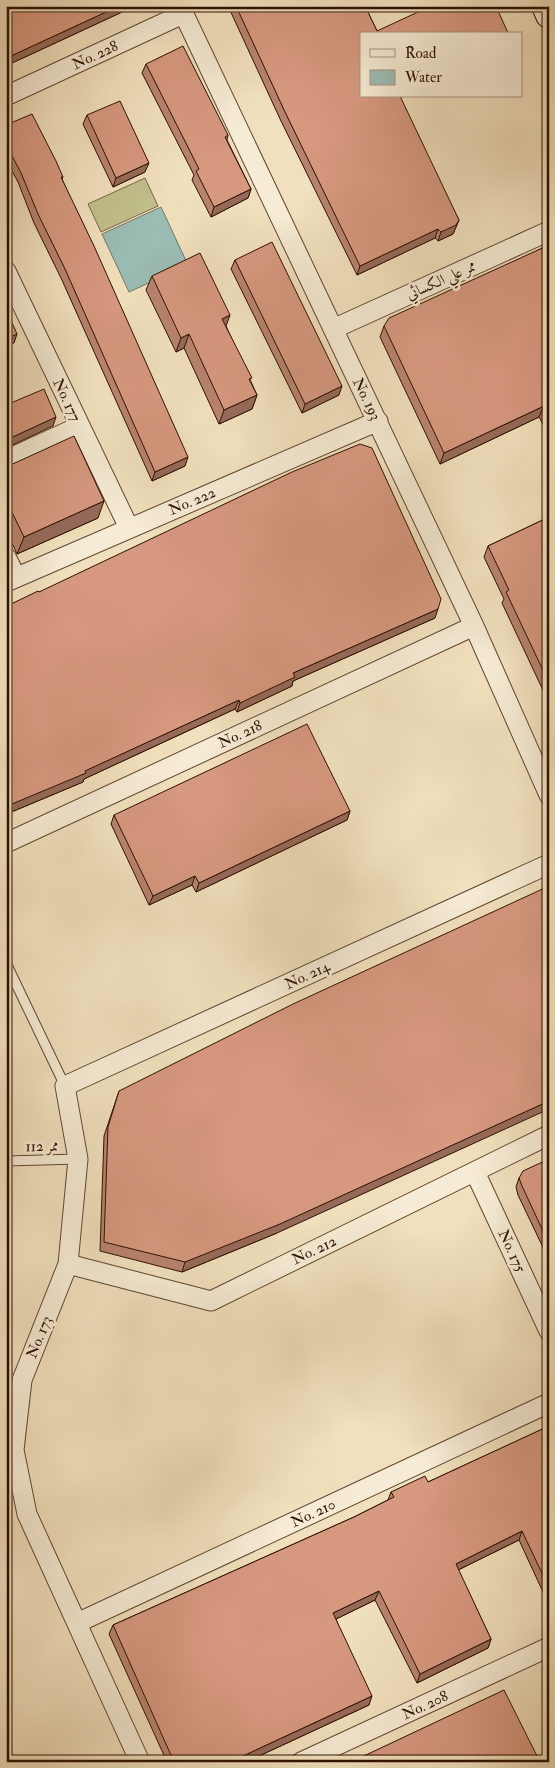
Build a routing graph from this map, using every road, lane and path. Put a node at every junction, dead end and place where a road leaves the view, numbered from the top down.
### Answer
1 (545, 6) edge
2 (182, 10) edge
3 (549, 15) edge
4 (6, 96) edge
5 (549, 231) edge
6 (6, 271) edge
7 (333, 329) junction
8 (378, 421) junction
9 (80, 426) junction
10 (6, 460) edge
11 (130, 528) junction
12 (6, 557) edge
13 (11, 579) edge
14 (474, 626) junction
15 (549, 795) edge
16 (6, 843) edge
17 (549, 864) edge
18 (6, 963) edge
19 (65, 1086) junction
20 (549, 1135) edge
21 (78, 1160) junction
22 (6, 1161) edge
23 (475, 1172) junction
24 (68, 1264) junction
25 (549, 1331) edge
26 (14, 1377) edge
27 (549, 1403) edge
28 (77, 1623) junction
29 (549, 1648) edge
30 (140, 1762) edge
31 (301, 1762) edge

1 - 3 main road
2 - 4 street, No. 228
2 - 7 street, No. 193
5 - 7 street, ممر علي الكسائي
6 - 9 street, No. 177
7 - 8 street, No. 193
8 - 11 street, No. 222
8 - 14 street, No. 193
9 - 10 street
9 - 11 street, No. 177
11 - 13 street, No. 222
12 - 13 street
14 - 15 street, No. 193
14 - 16 street, No. 218
17 - 19 street, No. 214
18 - 19 lane, No. 173
19 - 21 street, No. 173
20 - 23 street, No. 212
21 - 22 lane, ممر 112
21 - 24 street, No. 173
23 - 24 street, No. 212
23 - 25 street, No. 175
24 - 26 street, No. 173
26 - 28 street, No. 173
27 - 28 street, No. 210
28 - 30 street, No. 173
29 - 31 street, No. 208

